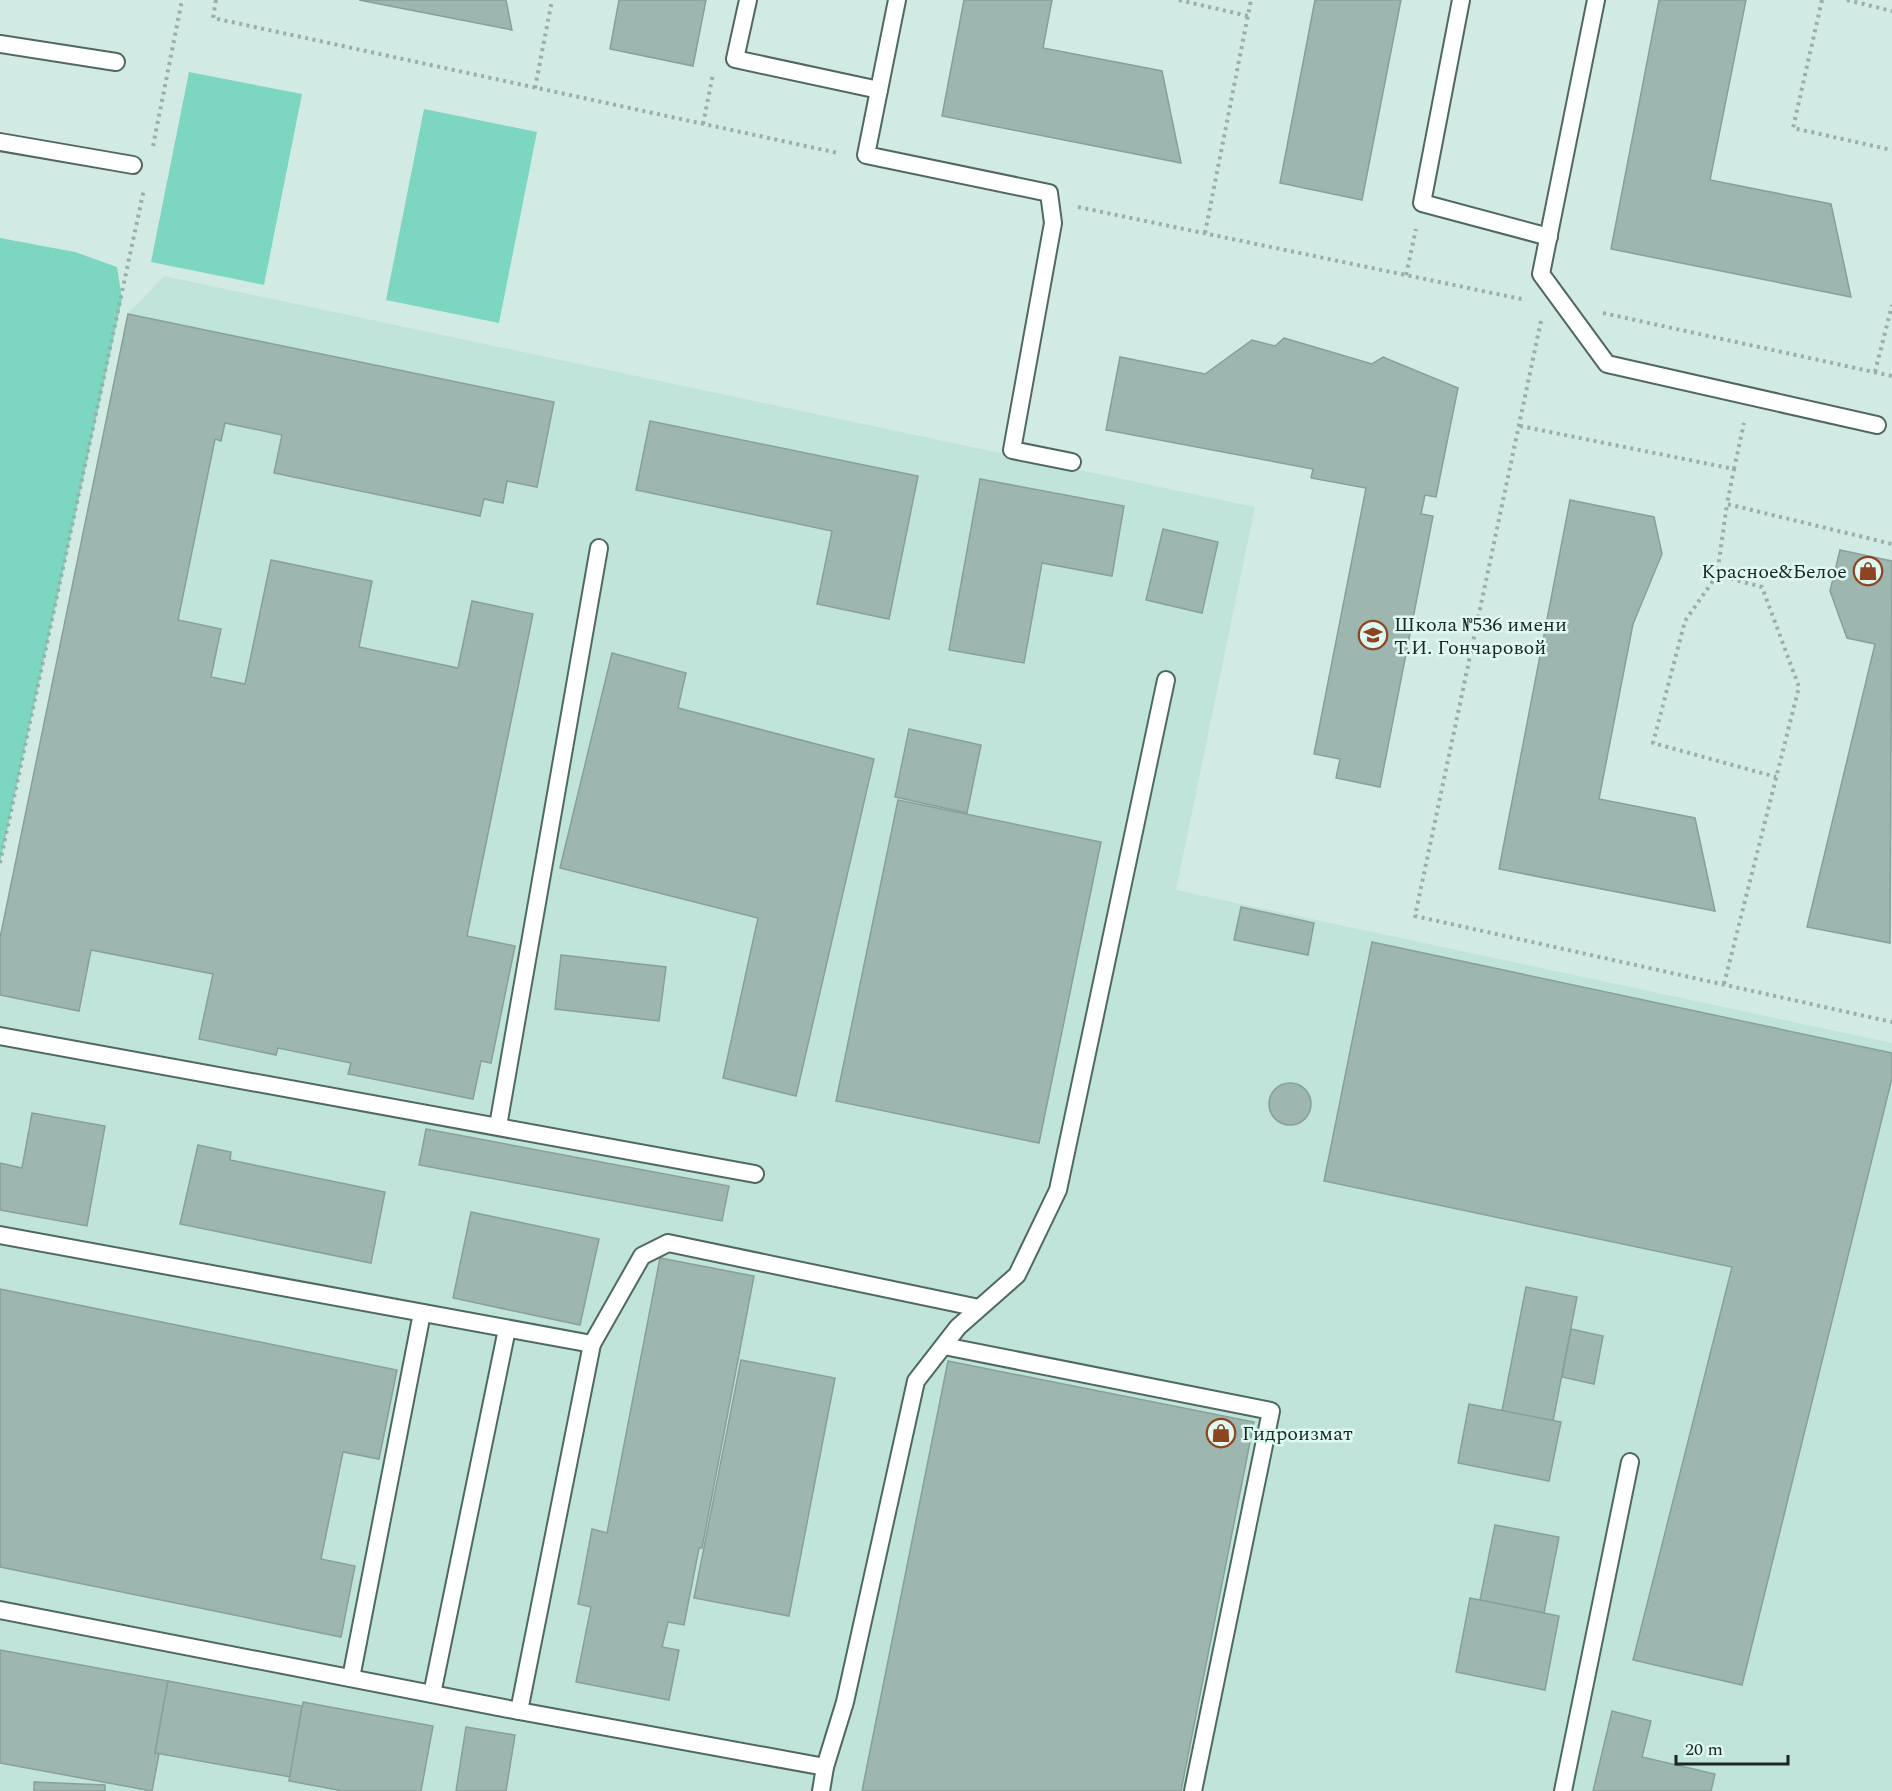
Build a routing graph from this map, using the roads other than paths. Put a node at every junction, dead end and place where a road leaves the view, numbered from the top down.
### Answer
1 (748, 0) edge
2 (897, 0) edge
3 (1461, 0) edge
4 (1596, 0) edge
5 (0, 44) edge
6 (116, 62) dead end
7 (879, 90) junction
8 (0, 142) edge
9 (133, 165) dead end
10 (1549, 237) junction
11 (1877, 425) dead end
12 (1072, 462) dead end
13 (599, 548) dead end
14 (1166, 680) dead end
15 (0, 1036) edge
16 (498, 1126) junction
17 (755, 1174) dead end
18 (0, 1235) edge
19 (979, 1308) junction
20 (422, 1313) junction
21 (507, 1329) junction
22 (592, 1344) junction
23 (944, 1346) junction
24 (1630, 1462) dead end
25 (0, 1610) edge
26 (351, 1678) junction
27 (432, 1694) junction
28 (519, 1711) junction
29 (825, 1767) junction
30 (821, 1791) edge
31 (1193, 1791) edge
32 (1563, 1791) edge

1 - 7 lane
2 - 7 lane
3 - 10 lane
4 - 10 lane
5 - 6 lane
7 - 12 lane
8 - 9 lane
10 - 11 lane
13 - 16 lane
14 - 19 lane
15 - 16 lane
16 - 17 lane
18 - 20 lane
19 - 22 lane
19 - 23 lane
20 - 21 lane
20 - 26 lane
21 - 22 lane
21 - 27 lane
22 - 28 lane
23 - 29 lane
23 - 31 lane
24 - 32 lane
25 - 26 lane
26 - 27 lane
27 - 28 lane
28 - 29 lane
29 - 30 lane

